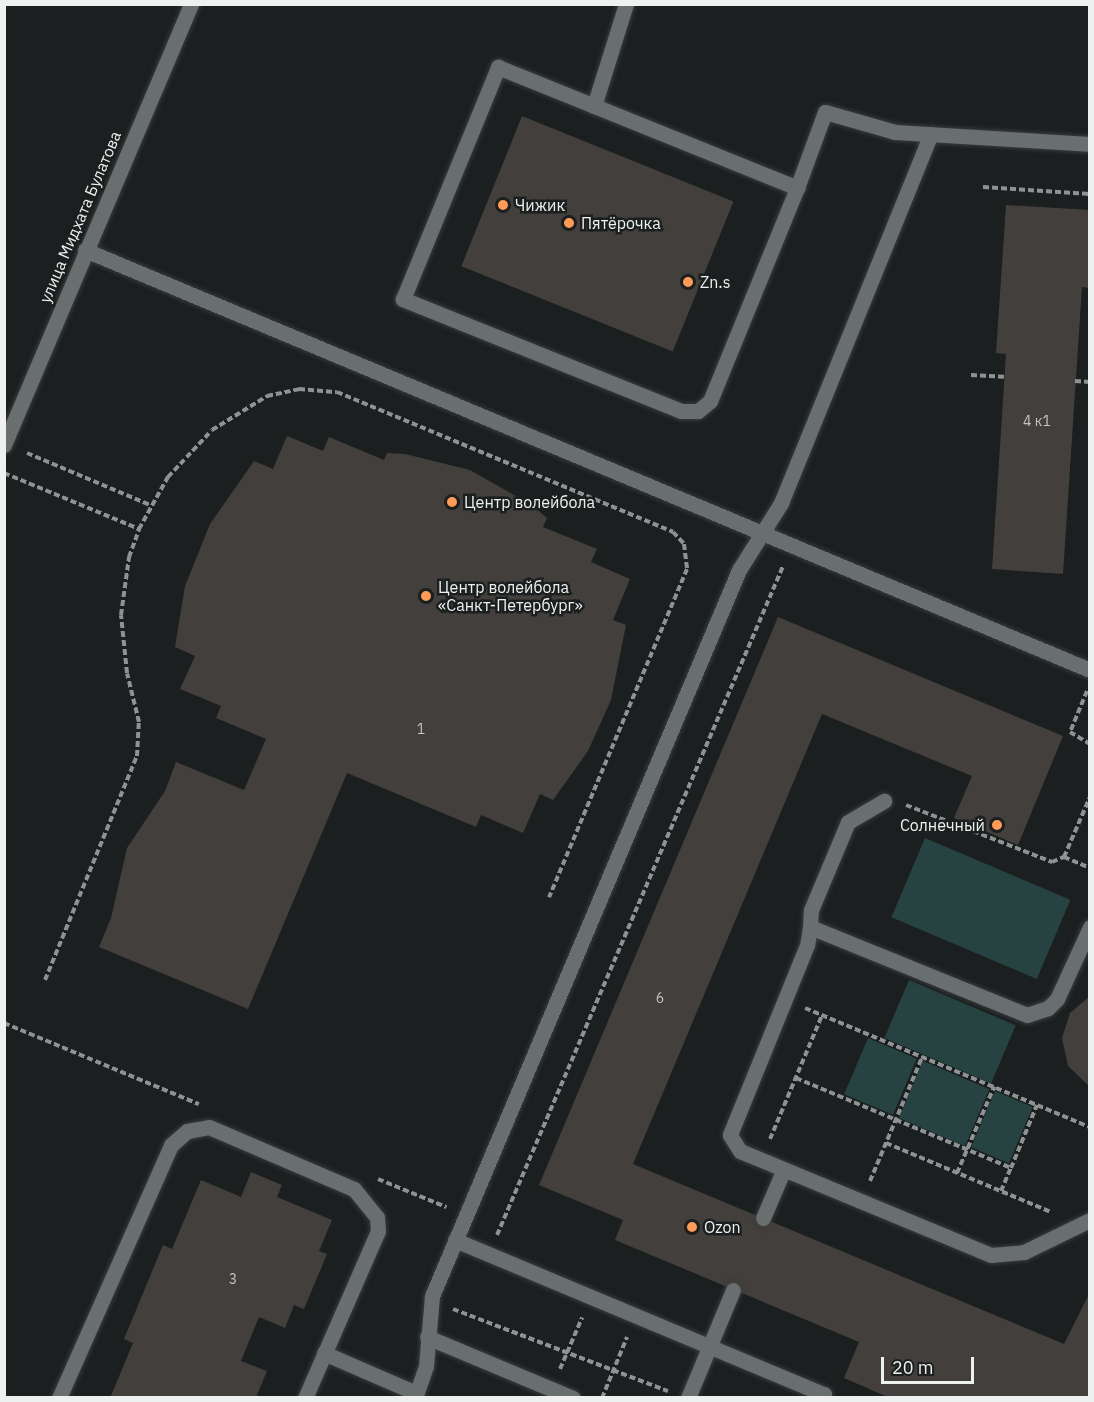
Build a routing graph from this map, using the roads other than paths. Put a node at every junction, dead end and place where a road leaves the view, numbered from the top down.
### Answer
1 (191, 4) edge
2 (626, 4) edge
3 (594, 106) junction
4 (931, 134) junction
5 (1089, 144) edge
6 (797, 188) junction
7 (85, 250) junction
8 (4, 445) edge
9 (761, 533) junction
10 (1089, 670) edge
11 (884, 801) road end
12 (810, 927) junction
13 (1089, 927) edge
14 (784, 1169) junction
15 (763, 1218) dead end
16 (1085, 1222) edge
17 (455, 1240) junction
18 (733, 1290) dead end
19 (427, 1337) junction
20 (709, 1346) junction
21 (324, 1353) junction
22 (416, 1395) edge
23 (682, 1396) edge
24 (59, 1398) edge
25 (305, 1398) edge
26 (573, 1398) edge
27 (822, 1398) edge

1 - 7 street, улица Мидхата Булатова
2 - 3 street
3 - 6 street
3 - 6 street
4 - 5 street
4 - 6 street
4 - 9 street
7 - 8 street, улица Мидхата Булатова
7 - 9 street
9 - 10 street
9 - 17 street
11 - 12 street
12 - 13 street
12 - 14 street
14 - 15 street
14 - 16 street
17 - 19 street
17 - 20 street
18 - 20 street
19 - 22 street
19 - 26 street
20 - 23 street
20 - 27 street
21 - 22 street
21 - 24 street
21 - 25 street

